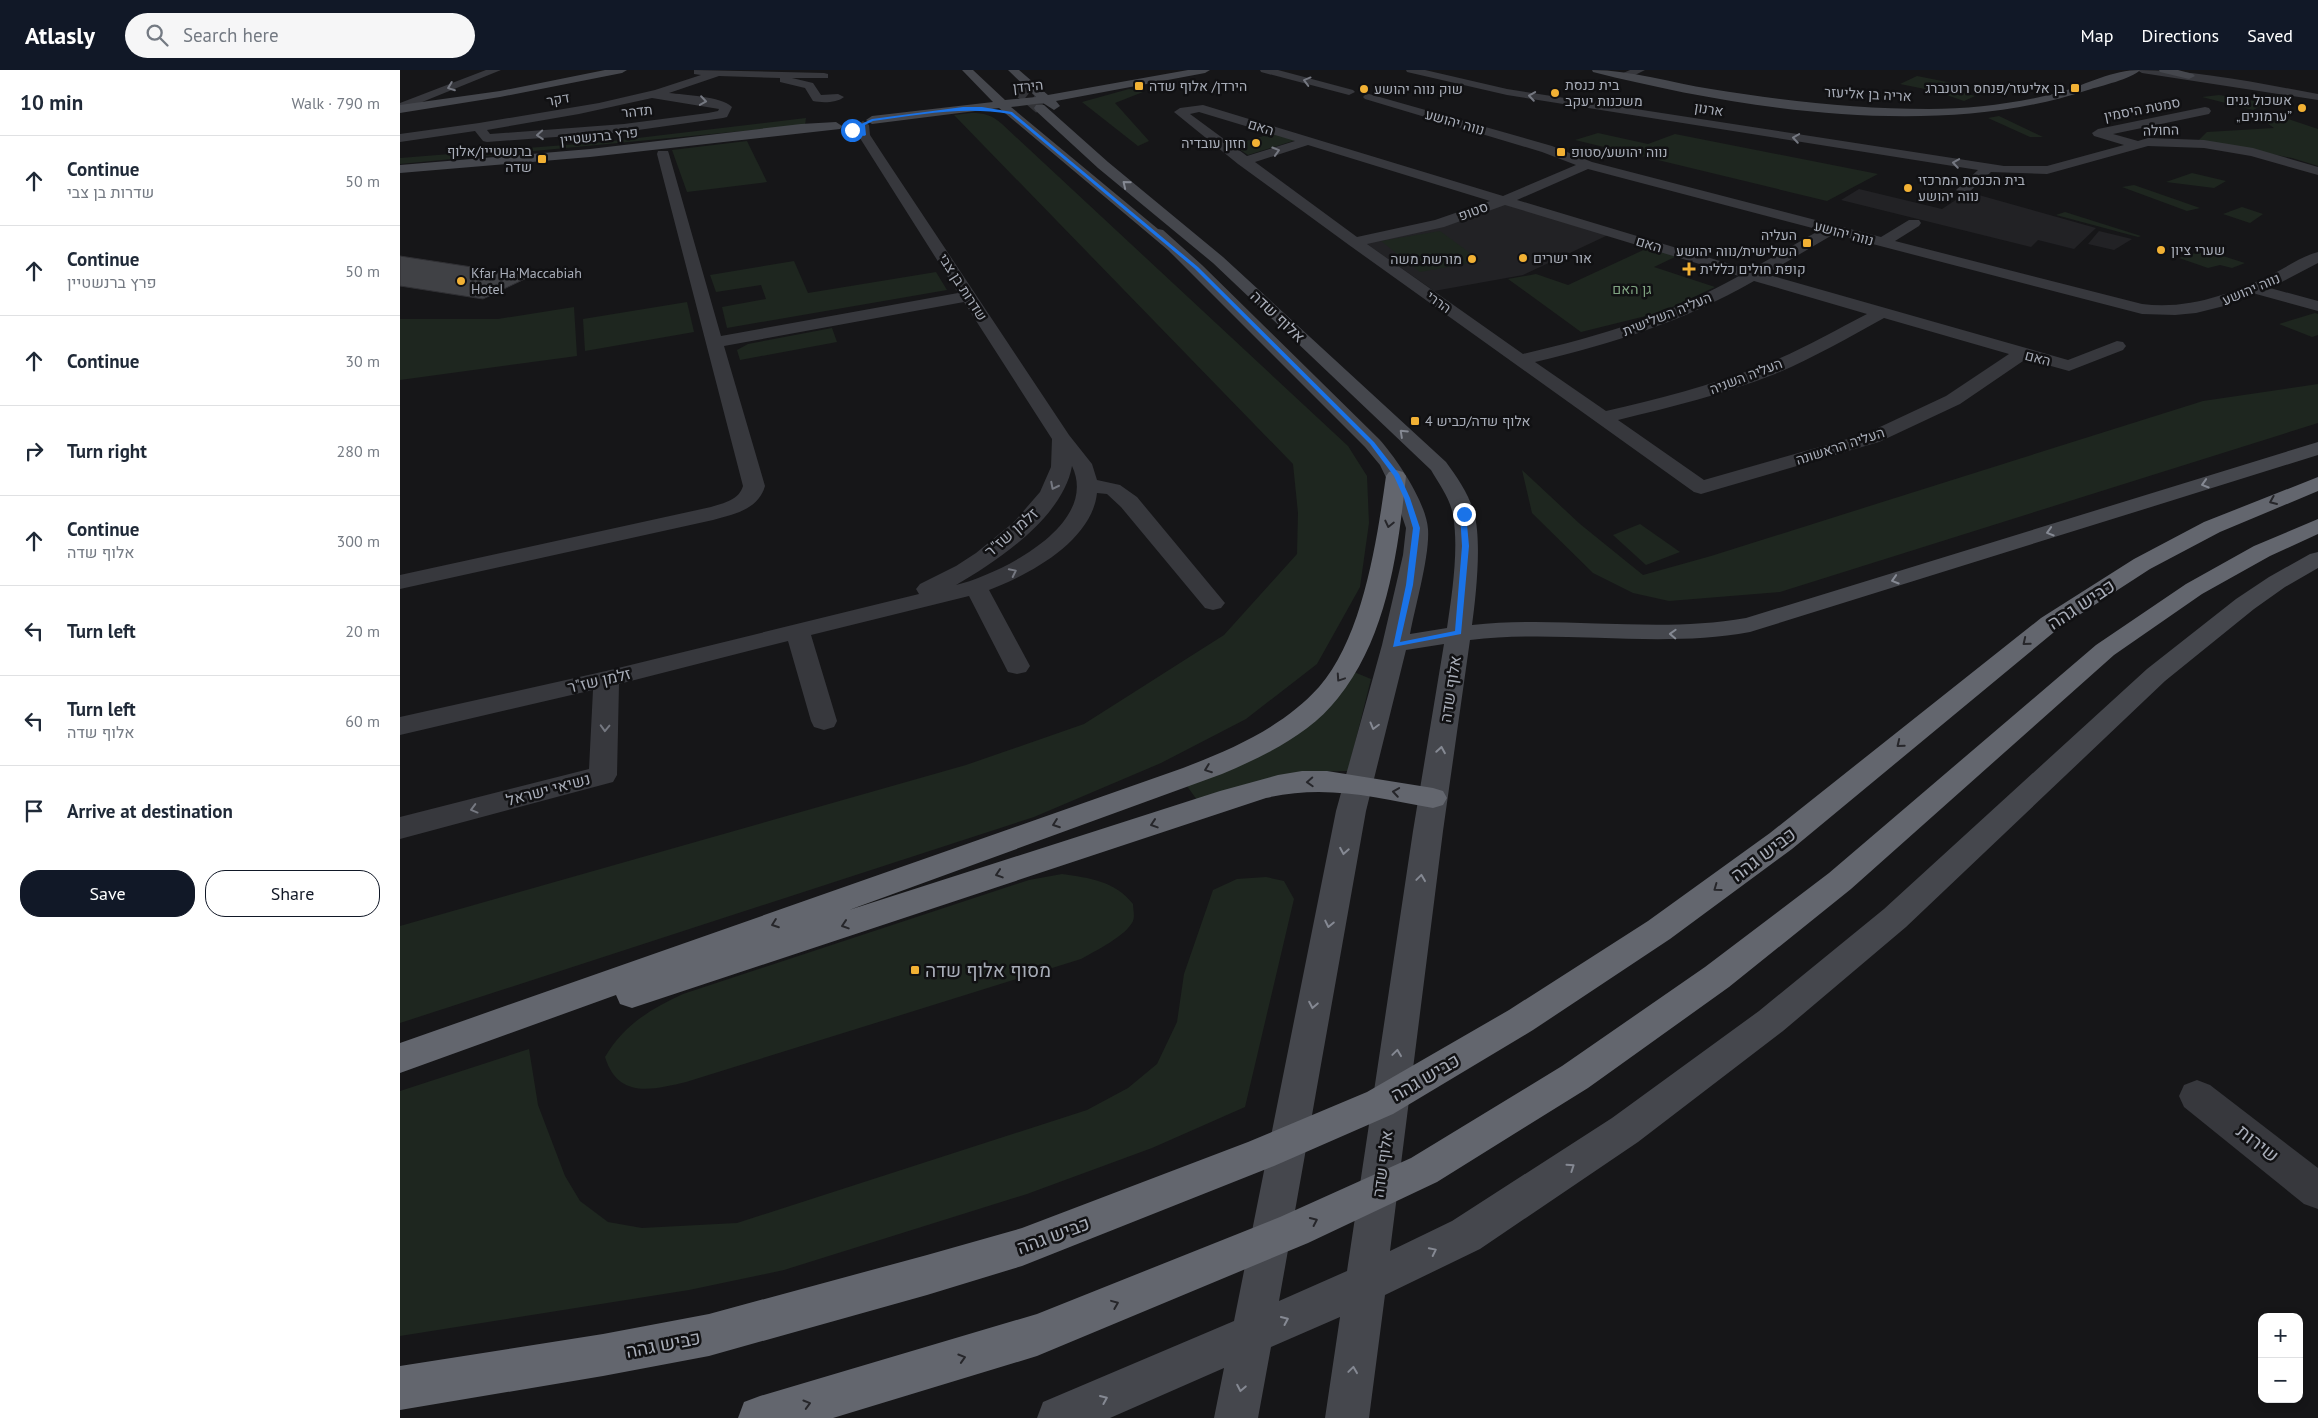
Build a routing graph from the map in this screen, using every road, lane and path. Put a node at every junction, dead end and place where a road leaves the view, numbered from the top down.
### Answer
1 (496, 70) edge
2 (622, 70) edge
3 (683, 70) edge
4 (967, 70) edge
5 (980, 70) edge
6 (1179, 70) edge
7 (1206, 70) edge
8 (1265, 70) edge
9 (1411, 70) edge
10 (1457, 70) edge
11 (1597, 70) edge
12 (2110, 70) edge
13 (2135, 70) edge
14 (2142, 70) edge
15 (2164, 70) edge
16 (1631, 72) edge
17 (825, 73) edge
18 (1008, 73) edge
19 (714, 74) junction
20 (1436, 76) junction
21 (2188, 76) junction
22 (1410, 83) dead end
23 (984, 87) junction
24 (1017, 89) tunnel mouth
25 (1384, 90) dead end
26 (1371, 94) junction
27 (655, 95) junction
28 (838, 97) junction
29 (2318, 97) edge
30 (1783, 100) junction
31 (1043, 101) junction
32 (1008, 104) junction
33 (963, 107) junction
34 (400, 108) edge
35 (2205, 111) dead end
36 (1180, 112) joint
37 (852, 119) junction
38 (479, 128) junction
39 (400, 138) edge
40 (1308, 141) junction
41 (2138, 145) junction
42 (663, 154) dead end
43 (1243, 161) junction
44 (1587, 165) junction
45 (1988, 168) junction
46 (400, 169) edge
47 (2004, 170) joint
48 (2318, 171) edge
49 (1963, 190) dead end
50 (1505, 200) junction
51 (1914, 223) dead end
52 (1831, 230) junction
53 (1354, 242) junction
54 (1882, 243) junction
55 (2318, 257) edge
56 (1751, 274) junction
57 (2254, 289) junction
58 (969, 296) junction
59 (2318, 306) edge
60 (1881, 313) junction
61 (715, 342) junction
62 (2117, 346) dead end
63 (2022, 354) junction
64 (1520, 360) junction
65 (1603, 418) junction
66 (1062, 439) junction
67 (2318, 448) edge
68 (1396, 476) junction
69 (2318, 483) edge
70 (1087, 484) junction
71 (1701, 488) joint
72 (2318, 526) edge
73 (2318, 560) edge
74 (400, 582) edge
75 (976, 587) junction
76 (1462, 600) junction
77 (1213, 603) dead end
78 (1557, 629) junction
79 (798, 632) junction
80 (1458, 633) junction
81 (1395, 645) junction
82 (1017, 666) dead end
83 (606, 679) junction
84 (824, 721) dead end
85 (400, 726) edge
86 (1358, 786) junction
87 (1433, 798) junction
88 (400, 828) edge
89 (400, 1058) edge
90 (400, 1070) edge
91 (2197, 1096) dead end
92 (2318, 1190) edge
93 (400, 1388) edge
94 (760, 1418) edge
95 (1060, 1418) edge
96 (1236, 1418) edge
97 (1347, 1418) edge

1 -> 34 street
2 - 34 main road
3 - 19 street
4 - 23 main road
5 - 32 main road, אלוף שדה
6 - 31 main road, הירדן
7 - 31 main road, הירדן
26 -> 8 street
9 - 20 street, ארנון
10 - 20 street
11 - 16 main road, אריה בן אליעזר
12 - 30 main road, אריה בן אליעזר
13 - 30 main road, אריה בן אליעזר
14 - 21 street
15 - 21 main road
16 - 30 main road, אריה בן אליעזר
17 - 19 street
17 - 28 street, שדרות בן צבי
18 - 24 main road
18 - 31 main road, אלוף שדה
19 - 27 street, דקר
19 - 28 street
20 - 22 street
45 -> 20 street, ארנון
21 - 29 street
23 - 32 main road
23 - 33 main road
25 - 26 street
26 - 44 street, נווה יהושע
27 - 38 street, דקר
27 -> 38 street, תדהר
28 - 37 street, שדרות בן צבי
31 - 32 main road, הירדן
76 -> 31 main road, אלוף שדה
32 - 33 main road, פרץ ברנשטיין
32 - 68 main road, אלוף שדה
33 - 37 main road, פרץ ברנשטיין
35 - 41 street, סמטת היסמין
36 - 40 street, האם
36 - 43 street, הררי
37 - 46 main road, פרץ ברנשטיין
37 - 58 street, שדרות בן צבי
38 - 39 street, דקר
43 -> 40 street
40 - 50 street, האם
41 - 47 street, החולה
41 - 48 street, החולה
42 - 61 street
43 - 53 street, הררי
44 - 50 street, סטופ
44 - 52 street, נווה יהושע
45 - 47 street, ארנון
45 - 49 street
50 - 53 street, סטופ
50 - 56 street, האם
51 - 54 street
52 - 54 street, נווה יהושע
52 - 56 street, העליה השלישית
53 - 64 street, הררי
54 - 57 street, נווה יהושע
55 - 57 street, נווה יהושע
56 - 60 street, האם
56 - 64 street, העליה השלישית
57 - 59 street
58 - 61 street
58 - 66 street, שדרות בן צבי
60 - 63 street, האם
60 - 65 street, העליה השניה
61 - 74 street
62 - 63 street, האם
63 - 71 street, העליה הראשונה
64 - 65 street, הררי
65 - 71 street, הררי
66 - 70 street
66 -> 79 street, זלמן שז"ר
67 -> 78 main road
68 - 81 main road, אלוף שדה
68 -> 89 highway
69 -> 93 highway, כביש גהה
75 -> 70 street, זלמן שז"ר
70 - 77 street
94 -> 72 highway
95 -> 73 main road
75 - 79 street, זלמן שז"ר
75 - 82 street
76 - 78 main road
76 - 80 main road, אלוף שדה
78 - 80 main road
79 - 83 street, זלמן שז"ר
79 - 84 street
80 - 81 main road
87 -> 80 main road, אלוף שדה
81 -> 86 main road, אלוף שדה
83 - 85 street, זלמן שז"ר
83 -> 88 street, נשיאי ישראל
87 -> 86 highway
86 -> 90 highway
86 -> 96 main road, אלוף שדה
97 -> 87 main road, אלוף שדה
91 - 92 street, שירות

